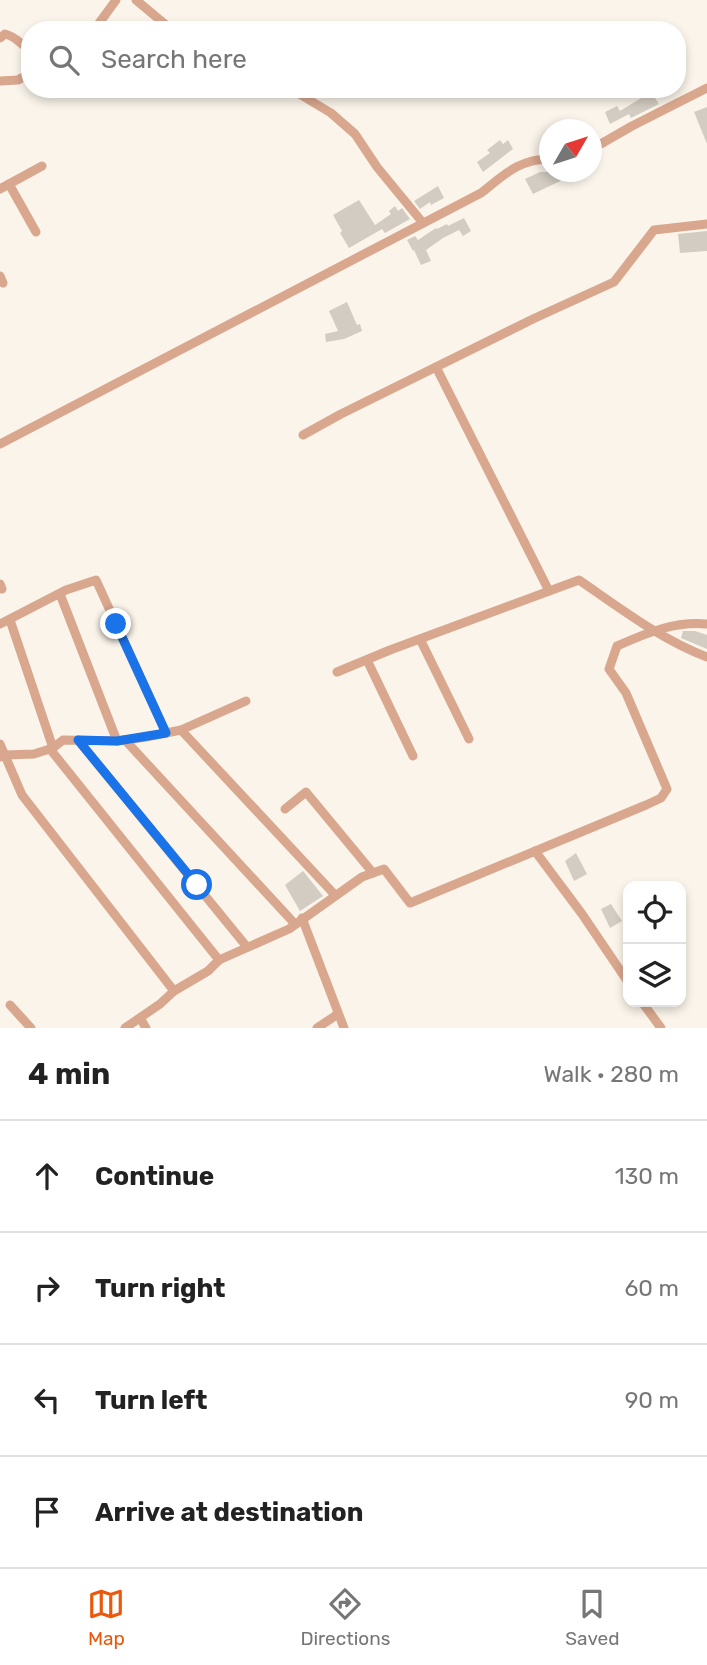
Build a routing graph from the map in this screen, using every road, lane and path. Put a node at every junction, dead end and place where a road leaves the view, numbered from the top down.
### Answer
1 (116, 0) edge
2 (136, 0) edge
3 (100, 21) edge
4 (161, 21) edge
5 (0, 38) edge
6 (21, 44) edge
7 (21, 78) edge
8 (0, 80) edge
9 (707, 88) edge
10 (306, 98) edge
11 (602, 143) edge
12 (539, 159) edge
13 (42, 166) dead end
14 (9, 184) junction
15 (0, 189) edge
16 (423, 223) junction
17 (707, 224) edge
18 (36, 232) dead end
19 (436, 367) junction
20 (303, 435) dead end
21 (0, 444) edge
22 (549, 591) junction
23 (60, 594) junction
24 (5, 622) edge
25 (707, 624) edge
26 (653, 630) junction
27 (419, 639) junction
28 (707, 657) edge
29 (367, 660) junction
30 (337, 672) dead end
31 (246, 701) dead end
32 (181, 730) junction
33 (166, 733) junction
34 (469, 739) dead end
35 (78, 740) junction
36 (121, 740) junction
37 (0, 744) edge
38 (52, 748) junction
39 (2, 756) edge
40 (413, 756) dead end
41 (285, 809) dead end
42 (535, 851) junction
43 (373, 873) junction
44 (335, 895) junction
45 (298, 921) junction
46 (247, 947) junction
47 (219, 960) junction
48 (623, 975) edge
49 (174, 991) junction
50 (10, 1005) dead end
51 (646, 1007) edge
52 (338, 1014) junction
53 (141, 1018) junction
54 (31, 1028) edge
55 (125, 1028) edge
56 (146, 1028) edge
57 (317, 1028) edge
58 (344, 1028) edge
59 (661, 1028) edge

1 - 3 street
2 - 4 street
5 - 6 street
7 - 8 street
9 - 11 street
10 - 16 street
12 - 16 street
13 - 14 street
14 - 15 street
14 - 18 street
16 - 21 street
17 - 19 street
19 - 20 street
19 - 22 street
22 - 26 street
22 - 27 street
23 - 24 street
23 - 33 street
23 - 36 street
24 - 38 street
25 - 26 street
26 - 28 street
26 - 42 street
27 - 29 street
27 - 34 street
29 - 30 street
29 - 40 street
31 - 32 street
32 - 33 street
32 - 44 street
33 - 36 street
35 - 36 street
35 - 38 street
35 - 46 street
36 - 45 street
37 - 39 street
38 - 39 street
38 - 47 street
39 - 49 street
41 - 43 street
42 - 43 street
42 - 48 street
43 - 44 street
44 - 45 street
45 - 46 street
45 - 52 street
46 - 47 street
47 - 49 street
49 - 53 street
50 - 54 street
51 - 59 street
52 - 57 street
52 - 58 street
53 - 55 street
53 - 56 street

